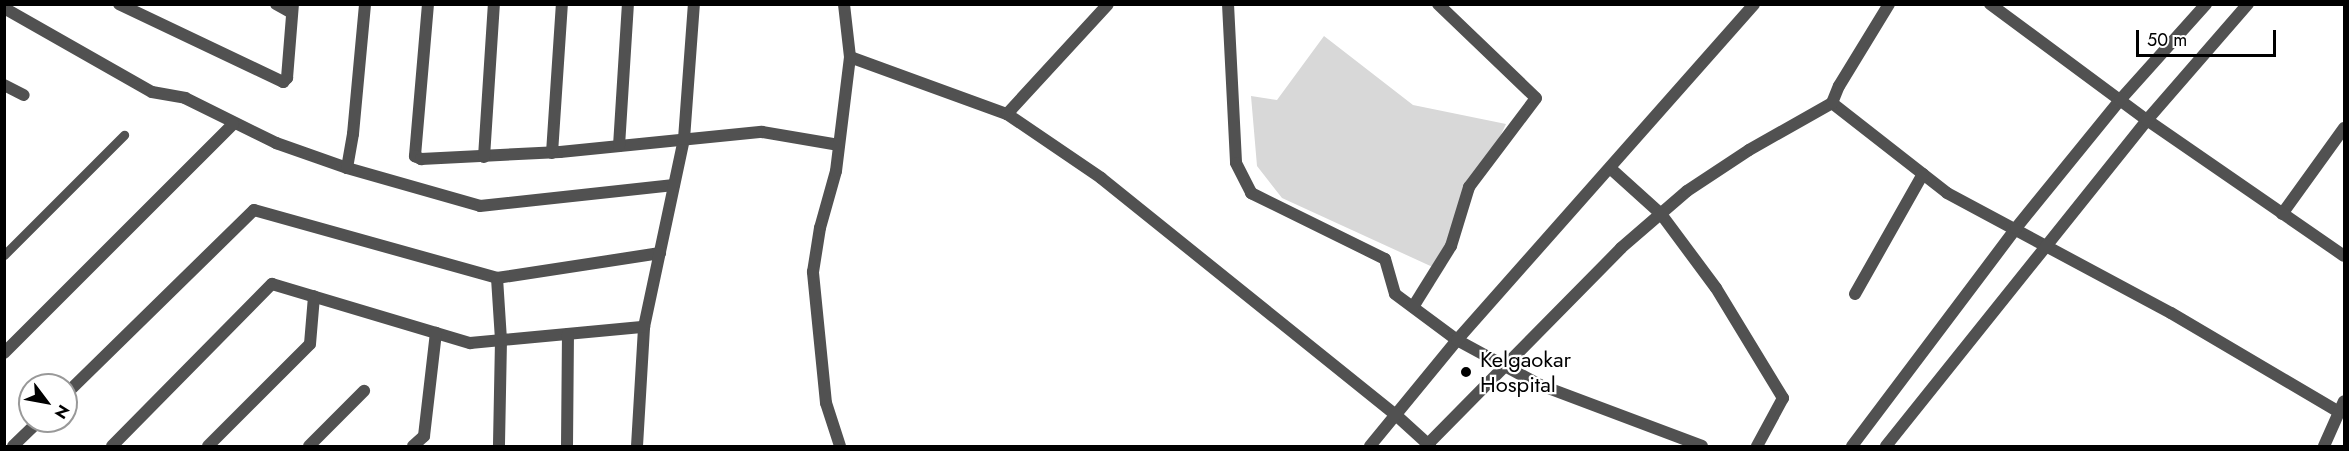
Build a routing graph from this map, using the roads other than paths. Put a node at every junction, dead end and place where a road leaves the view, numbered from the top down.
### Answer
1 (119, 4) edge
2 (276, 4) edge
3 (365, 4) edge
4 (428, 4) edge
5 (494, 4) edge
6 (562, 4) edge
7 (628, 4) edge
8 (694, 4) edge
9 (844, 4) edge
10 (1108, 4) edge
11 (1227, 4) edge
12 (1754, 4) edge
13 (1888, 4) edge
14 (1990, 4) edge
15 (2206, 4) edge
16 (2248, 4) edge
17 (1441, 5) edge
18 (4, 8) edge
19 (293, 9) edge
20 (850, 57) junction
21 (4, 85) edge
22 (24, 95) dead end
23 (2120, 100) junction
24 (1832, 103) junction
25 (1007, 114) junction
26 (2147, 120) junction
27 (233, 124) junction
28 (2344, 128) edge
29 (124, 135) dead end
30 (684, 139) junction
31 (839, 145) junction
32 (619, 146) junction
33 (552, 153) junction
34 (484, 157) junction
35 (347, 168) junction
36 (1610, 168) junction
37 (1923, 174) junction
38 (674, 185) junction
39 (1661, 214) junction
40 (2282, 214) junction
41 (2016, 228) junction
42 (2047, 244) junction
43 (660, 253) junction
44 (4, 255) edge
45 (2344, 256) edge
46 (496, 278) junction
47 (1855, 294) dead end
48 (314, 296) junction
49 (1413, 307) junction
50 (644, 327) junction
51 (436, 333) junction
52 (568, 334) junction
53 (501, 340) junction
54 (1457, 340) junction
55 (4, 353) edge
56 (1503, 365) junction
57 (78, 382) edge
58 (364, 391) dead end
59 (2342, 406) edge
60 (1397, 416) junction
61 (27, 433) edge
62 (1673, 441) edge
63 (1428, 446) edge
64 (13, 447) edge
65 (112, 447) edge
66 (208, 447) edge
67 (309, 447) edge
68 (413, 447) edge
69 (499, 447) edge
70 (567, 447) edge
71 (637, 447) edge
72 (840, 447) edge
73 (1370, 447) edge
74 (1702, 447) edge
75 (1758, 447) edge
76 (1852, 447) edge
77 (1886, 447) edge
78 (2324, 447) edge

1 - 19 street
2 - 19 street
3 - 35 street
4 - 34 street
5 - 34 street
6 - 33 street
7 - 32 street
8 - 30 street
9 - 20 street
10 - 25 street
11 - 49 street
12 - 36 street
13 - 24 street
14 - 23 street
15 - 23 street
16 - 26 street
17 - 49 street
18 - 27 street
20 - 25 street
20 - 31 street
21 - 22 street
23 - 26 street
23 - 41 street
24 - 37 street
24 - 39 street
25 - 60 street
26 - 40 street
26 - 42 street
27 - 35 street
27 - 55 street
28 - 40 street
29 - 44 lane
30 - 31 street
30 - 32 street
30 - 38 street
31 - 72 street
32 - 33 street
33 - 34 street
35 - 38 street
36 - 39 street
36 - 54 street
37 - 41 street
37 - 47 street
38 - 43 street
39 - 56 street
39 - 75 street
40 - 45 street
41 - 42 street
41 - 76 street
42 - 59 street
42 - 77 street
43 - 46 street
43 - 50 street
46 - 53 street
46 - 57 street
48 - 51 street
48 - 65 street
48 - 66 street
49 - 54 street
50 - 52 street
50 - 71 street
51 - 53 street
51 - 68 street
52 - 53 street
52 - 70 street
53 - 69 street
54 - 56 street
54 - 60 street
56 - 62 street
56 - 63 street
58 - 67 street
59 - 78 street
60 - 63 street
60 - 73 street
61 - 64 street
62 - 74 street

